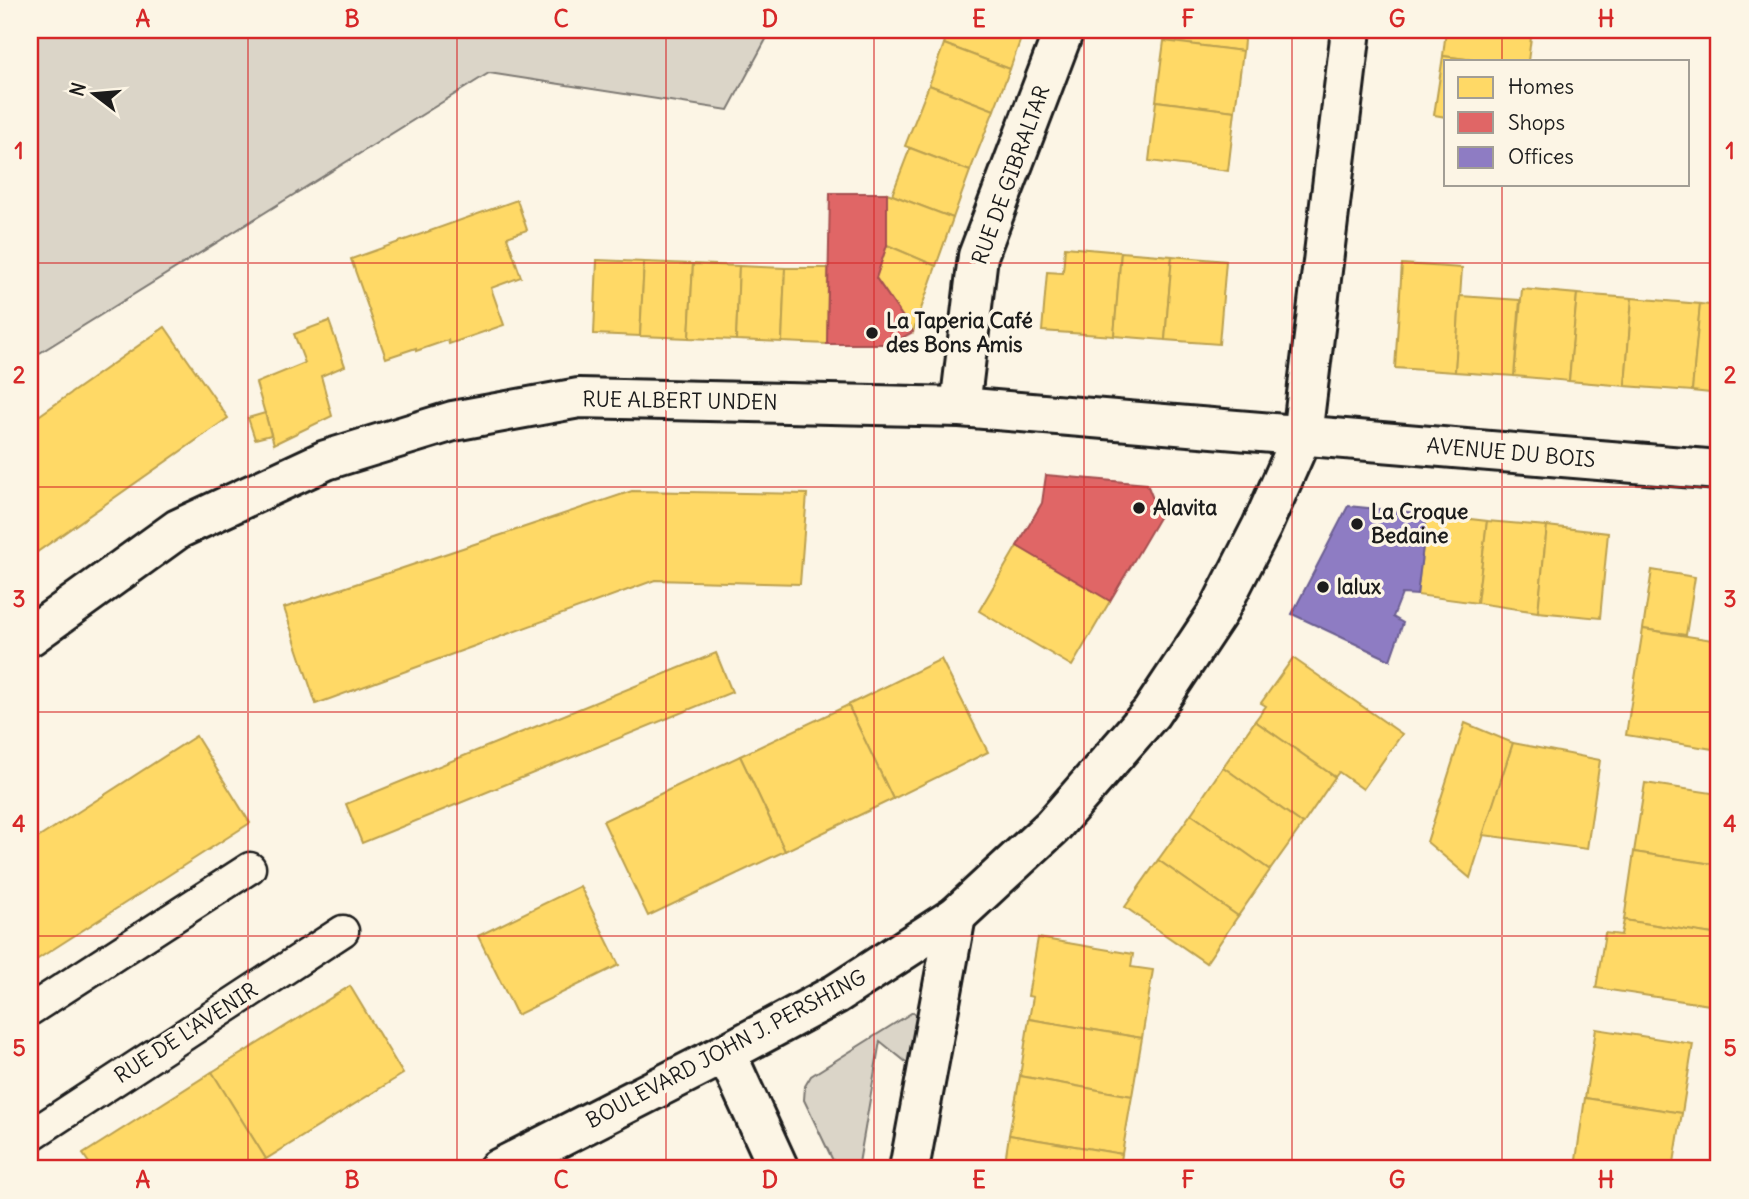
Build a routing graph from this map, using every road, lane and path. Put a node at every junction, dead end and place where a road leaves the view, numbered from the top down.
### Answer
1 (1064, 30) edge
2 (1351, 30) edge
3 (960, 407) junction
4 (1302, 436) junction
5 (1719, 470) edge
6 (30, 636) edge
7 (250, 868) dead end
8 (956, 915) junction
9 (343, 931) dead end
10 (30, 1010) edge
11 (726, 1053) junction
12 (30, 1136) edge
13 (498, 1169) edge
14 (779, 1169) edge
15 (909, 1169) edge

1 - 3 street, RUE DE GIBRALTAR
2 - 4 street, BOULEVARD JOHN J. PERSHING
3 - 4 street, RUE ALBERT UNDEN
3 - 6 street, RUE ALBERT UNDEN
4 - 5 street, AVENUE DU BOIS
4 - 8 street, BOULEVARD JOHN J. PERSHING
7 - 10 lane
8 - 11 street, BOULEVARD JOHN J. PERSHING
8 - 15 street
9 - 12 lane, RUE DE L'AVENIR
11 - 13 street, BOULEVARD JOHN J. PERSHING
11 - 14 street

